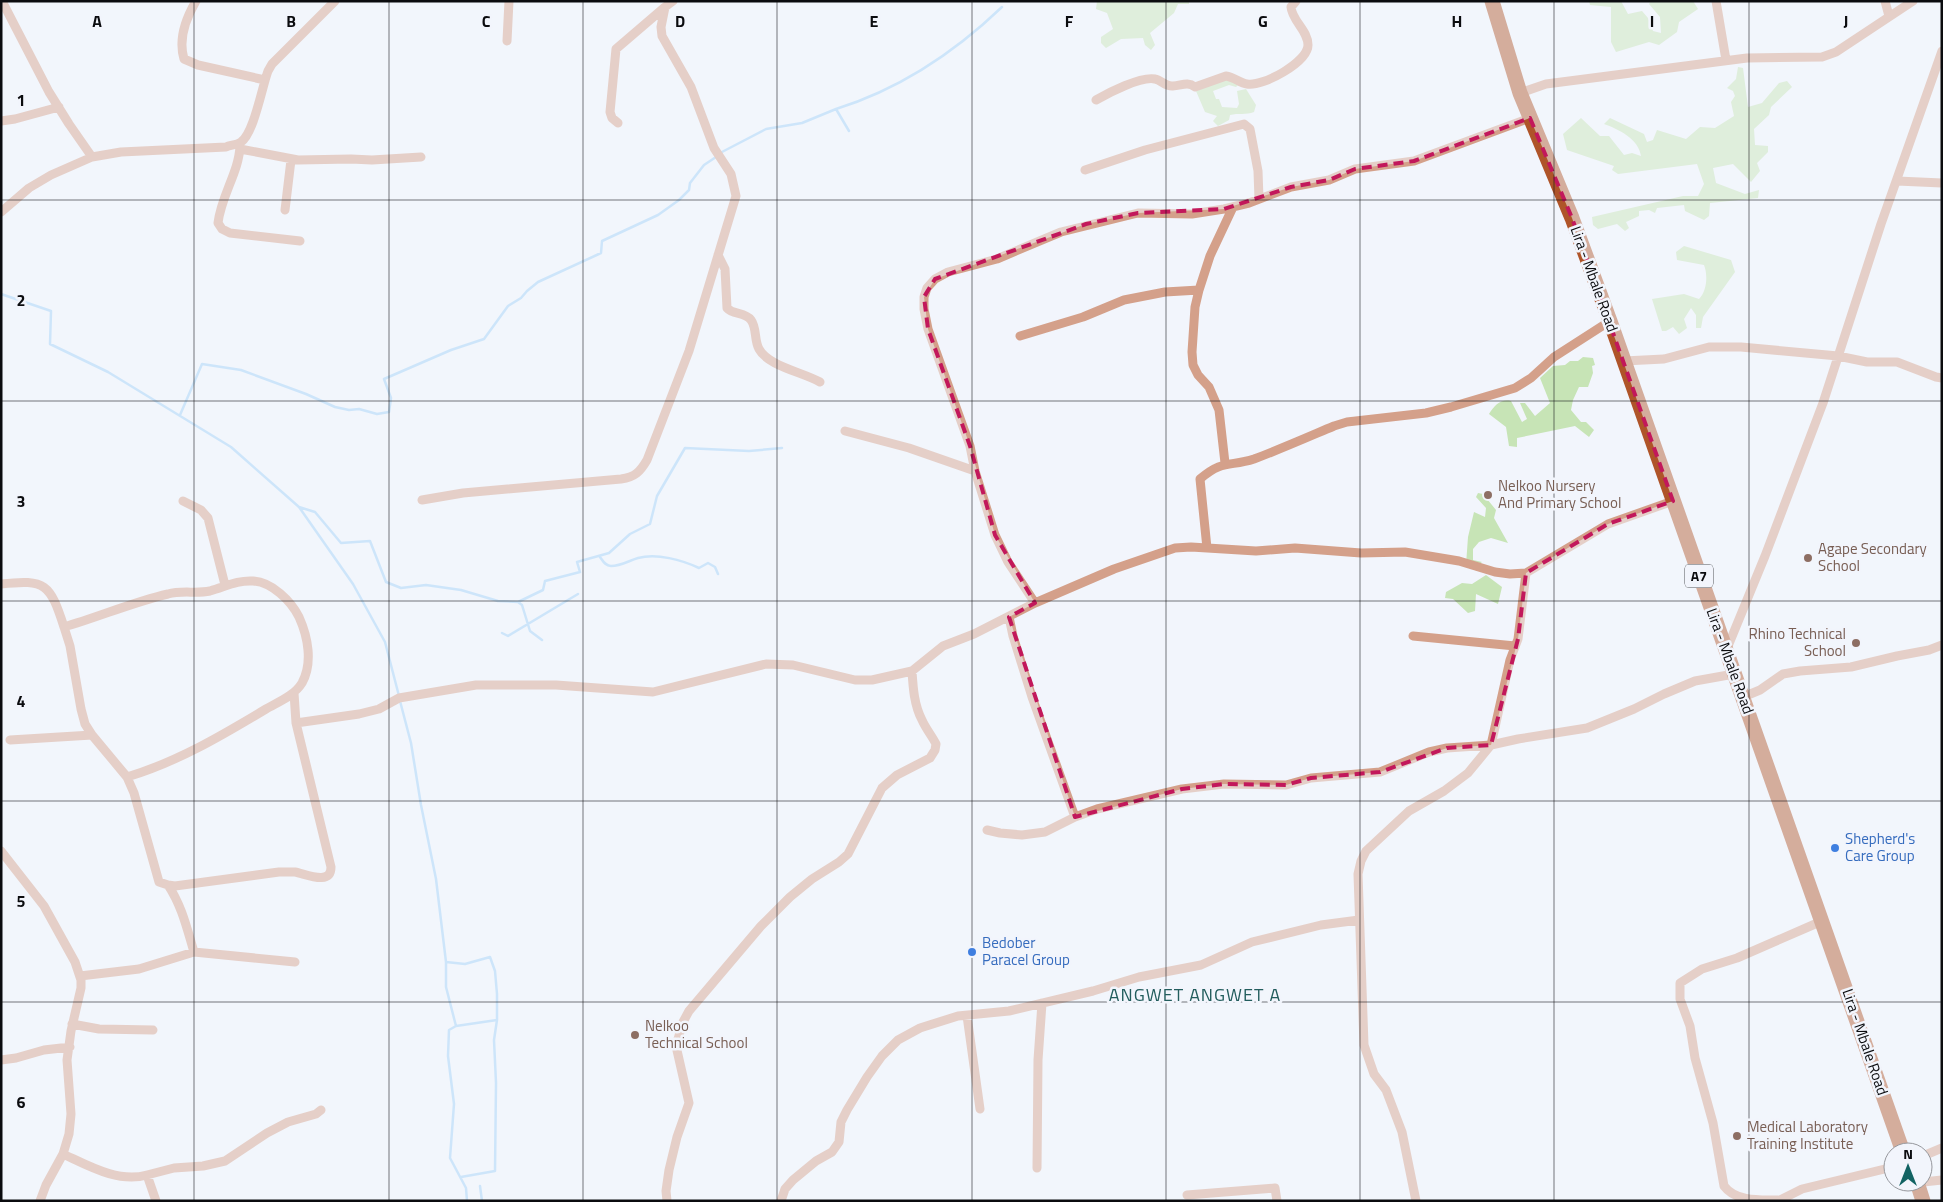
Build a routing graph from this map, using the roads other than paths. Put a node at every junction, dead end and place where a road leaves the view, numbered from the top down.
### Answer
1 (2, 1) edge
2 (196, 1) edge
3 (335, 1) edge
4 (509, 1) edge
5 (672, 1) edge
6 (1296, 1) edge
7 (1492, 1) edge
8 (1716, 1) edge
9 (1886, 1) edge
10 (1914, 1) edge
11 (665, 7) junction
12 (1889, 16) junction
13 (507, 40) dead end
14 (1942, 51) edge
15 (1726, 60) junction
16 (265, 80) junction
17 (1520, 92) junction
18 (1096, 100) dead end
19 (59, 107) junction
20 (1530, 118) junction
21 (1, 121) edge
22 (618, 122) dead end
23 (240, 146) junction
24 (92, 157) junction
25 (421, 157) dead end
26 (291, 160) junction
27 (1085, 170) dead end
28 (1897, 181) junction
29 (1942, 183) edge
30 (1259, 199) junction
31 (1232, 207) junction
32 (285, 210) dead end
33 (1, 212) edge
34 (300, 241) dead end
35 (718, 255) junction
36 (1199, 290) junction
37 (1610, 321) junction
38 (1020, 336) dead end
39 (1838, 356) junction
40 (1624, 361) junction
41 (1942, 378) edge
42 (820, 382) dead end
43 (845, 431) dead end
44 (1225, 464) junction
45 (975, 471) junction
46 (422, 500) dead end
47 (183, 501) dead end
48 (1673, 501) junction
49 (1207, 548) junction
50 (1526, 573) junction
51 (1, 584) edge
52 (225, 586) junction
53 (1035, 603) junction
54 (1009, 617) junction
55 (64, 626) junction
56 (1413, 636) dead end
57 (1942, 645) edge
58 (1515, 646) junction
59 (1726, 651) junction
60 (912, 670) junction
61 (1734, 674) junction
62 (294, 693) junction
63 (1743, 697) junction
64 (296, 723) junction
65 (92, 735) junction
66 (10, 740) dead end
67 (1491, 745) junction
68 (127, 777) junction
69 (1075, 817) junction
70 (988, 830) dead end
71 (1, 851) edge
72 (168, 885) junction
73 (1359, 920) junction
74 (1822, 920) junction
75 (194, 952) junction
76 (295, 962) dead end
77 (80, 976) junction
78 (1042, 1003) junction
79 (967, 1016) junction
80 (72, 1024) junction
81 (153, 1030) dead end
82 (70, 1047) junction
83 (1, 1060) edge
84 (980, 1109) dead end
85 (321, 1110) dead end
86 (1900, 1142) edge
87 (63, 1154) junction
88 (1037, 1168) dead end
89 (1883, 1169) edge
90 (147, 1176) junction
91 (1187, 1195) dead end
92 (40, 1201) edge
93 (156, 1201) edge
94 (667, 1201) edge
95 (780, 1201) edge
96 (1277, 1201) edge
97 (1416, 1201) edge
98 (1778, 1201) edge

1 - 19 street
2 - 16 street
3 - 16 street
4 - 13 street
5 - 11 street
6 - 18 street
7 - 17 main road, Lira - Mbale Road / A7
8 - 15 street
9 - 12 street
10 - 12 street
11 - 22 street
11 - 35 street
12 - 15 street
14 - 28 street
15 - 17 street
16 - 23 street
17 - 20 main road, Lira - Mbale Road / A7
19 - 21 street
19 - 24 street
20 - 30 street
20 - 37 main road, Lira - Mbale Road / A7
23 - 24 street
23 - 26 street
23 - 34 street
24 - 33 street
25 - 26 street
26 - 32 street
27 - 30 street
28 - 29 street
28 - 39 street
30 - 31 street
31 - 36 street
31 - 45 street
35 - 42 street
35 - 46 street
36 - 38 street
36 - 44 street
37 - 40 main road, Lira - Mbale Road / A7
37 - 44 street
39 - 40 street
39 - 41 street
39 - 59 street
40 - 48 main road, Lira - Mbale Road / A7
43 - 45 street
44 - 49 street
45 - 53 street
47 - 52 street
48 - 50 street
48 - 59 main road, Lira - Mbale Road / A7
49 - 50 street
49 - 53 street
50 - 58 street
51 - 55 street
52 - 55 street
52 - 62 street
53 - 54 street
54 - 60 street
54 - 69 street
55 - 65 street
56 - 58 street
57 - 63 street
58 - 67 street
59 - 61 main road, Lira - Mbale Road / A7
60 - 64 street
60 - 94 street
61 - 63 main road, Lira - Mbale Road / A7
61 - 67 street
62 - 64 street
62 - 68 street
63 - 74 main road, Lira - Mbale Road / A7
64 - 72 street
65 - 66 street
65 - 68 street
67 - 69 street
67 - 73 street
68 - 72 street
69 - 70 street
71 - 77 street
72 - 75 street
73 - 78 street
73 - 97 street
74 - 86 main road, Lira - Mbale Road / A7
74 - 98 street
75 - 76 street
75 - 77 street
77 - 80 street
78 - 79 street
78 - 88 street
79 - 84 street
79 - 95 street
80 - 81 street
80 - 82 street
82 - 83 street
82 - 87 street
85 - 90 street
87 - 90 street
87 - 92 street
89 - 98 street
90 - 93 street
91 - 96 street

